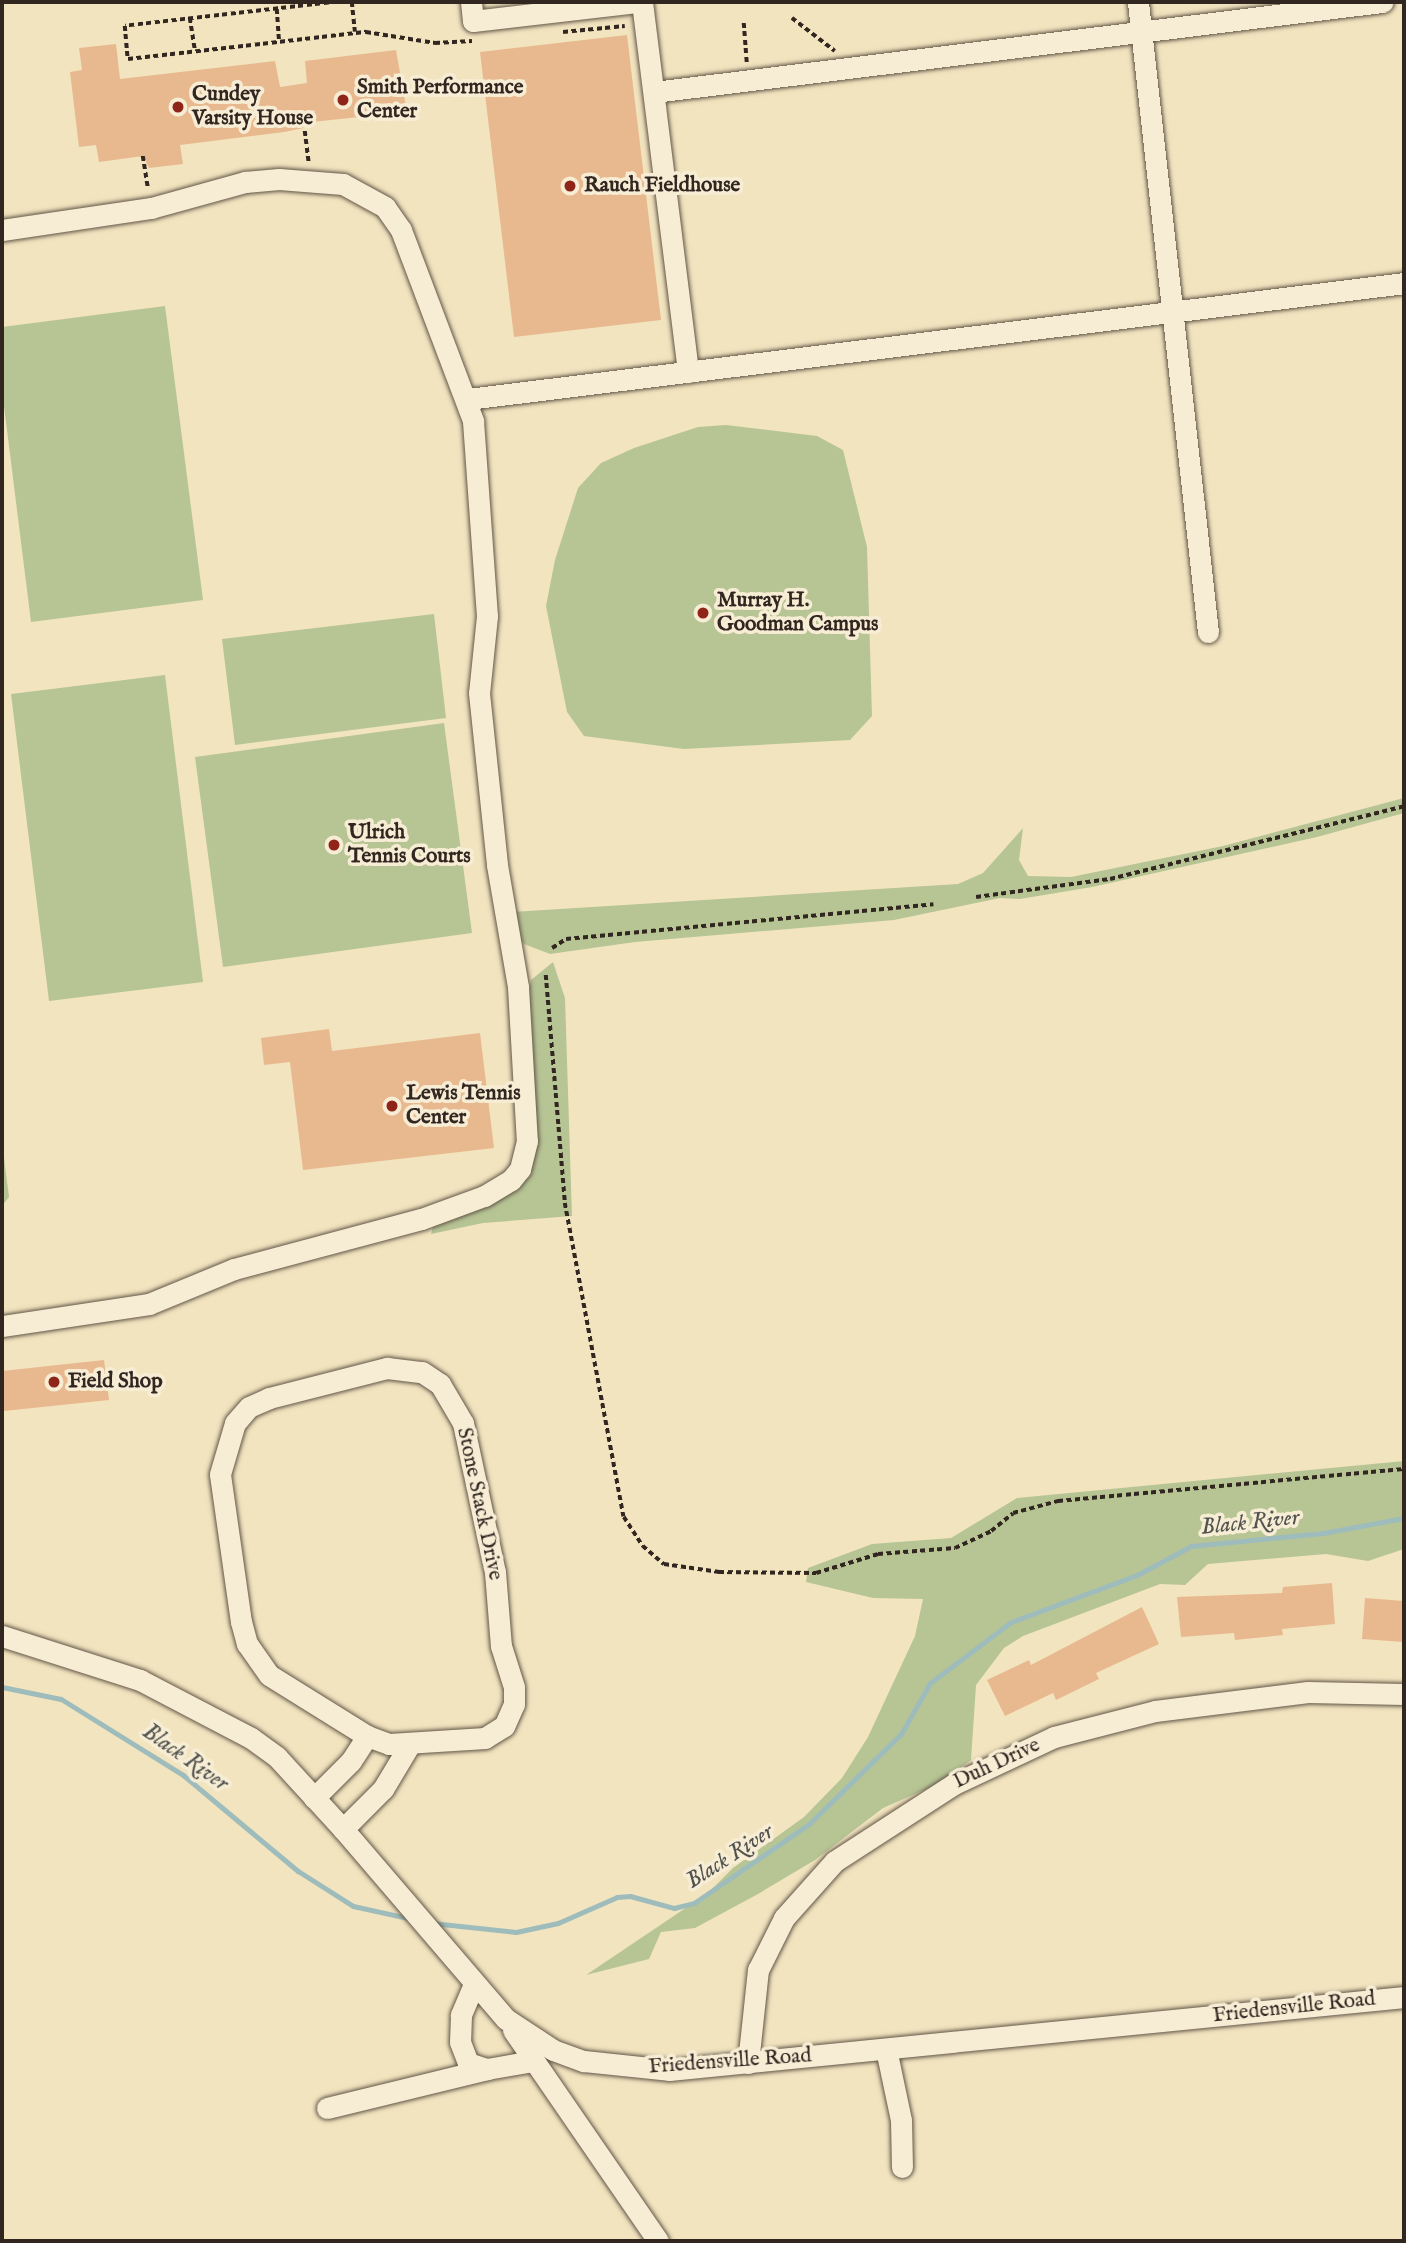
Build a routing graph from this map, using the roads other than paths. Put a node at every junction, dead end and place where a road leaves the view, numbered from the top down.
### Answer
1 (471, 2) edge
2 (639, 2) edge
3 (1138, 2) edge
4 (1382, 2) edge
5 (1141, 32) junction
6 (653, 92) junction
7 (2, 230) edge
8 (1404, 283) edge
9 (1174, 312) junction
10 (688, 372) junction
11 (468, 399) junction
12 (1208, 632) dead end
13 (2, 1326) edge
14 (2, 1636) edge
15 (1404, 1694) edge
16 (367, 1736) junction
17 (410, 1744) junction
18 (314, 1798) junction
19 (343, 1829) junction
20 (474, 1984) junction
21 (1404, 1997) edge
22 (506, 2019) junction
23 (886, 2049) junction
24 (556, 2051) junction
25 (533, 2061) junction
26 (748, 2063) junction
27 (488, 2069) junction
28 (552, 2090) junction
29 (327, 2108) dead end
30 (902, 2167) dead end
31 (659, 2241) edge

1 - 2 street
2 - 6 street
3 - 5 street
4 - 5 street
5 - 6 street
5 - 9 street
6 - 10 street
7 - 11 street
8 - 9 street
9 - 10 street
9 - 12 street
10 - 11 street
11 - 13 street
14 - 18 street, Friedensville Road
15 - 26 street, Duh Drive
16 - 17 street, Stone Stack Drive
16 - 17 street, Stone Stack Drive
16 - 18 street
17 - 19 street
18 - 19 street, Friedensville Road
19 - 20 street, Friedensville Road
20 - 22 street, Friedensville Road
20 - 27 street
21 - 23 street, Friedensville Road
22 - 24 street, Friedensville Road
22 - 25 street
23 - 26 street, Friedensville Road
23 - 30 street
24 - 26 street, Friedensville Road
24 - 28 street
25 - 27 street
25 - 28 street
27 - 29 street
28 - 31 street

